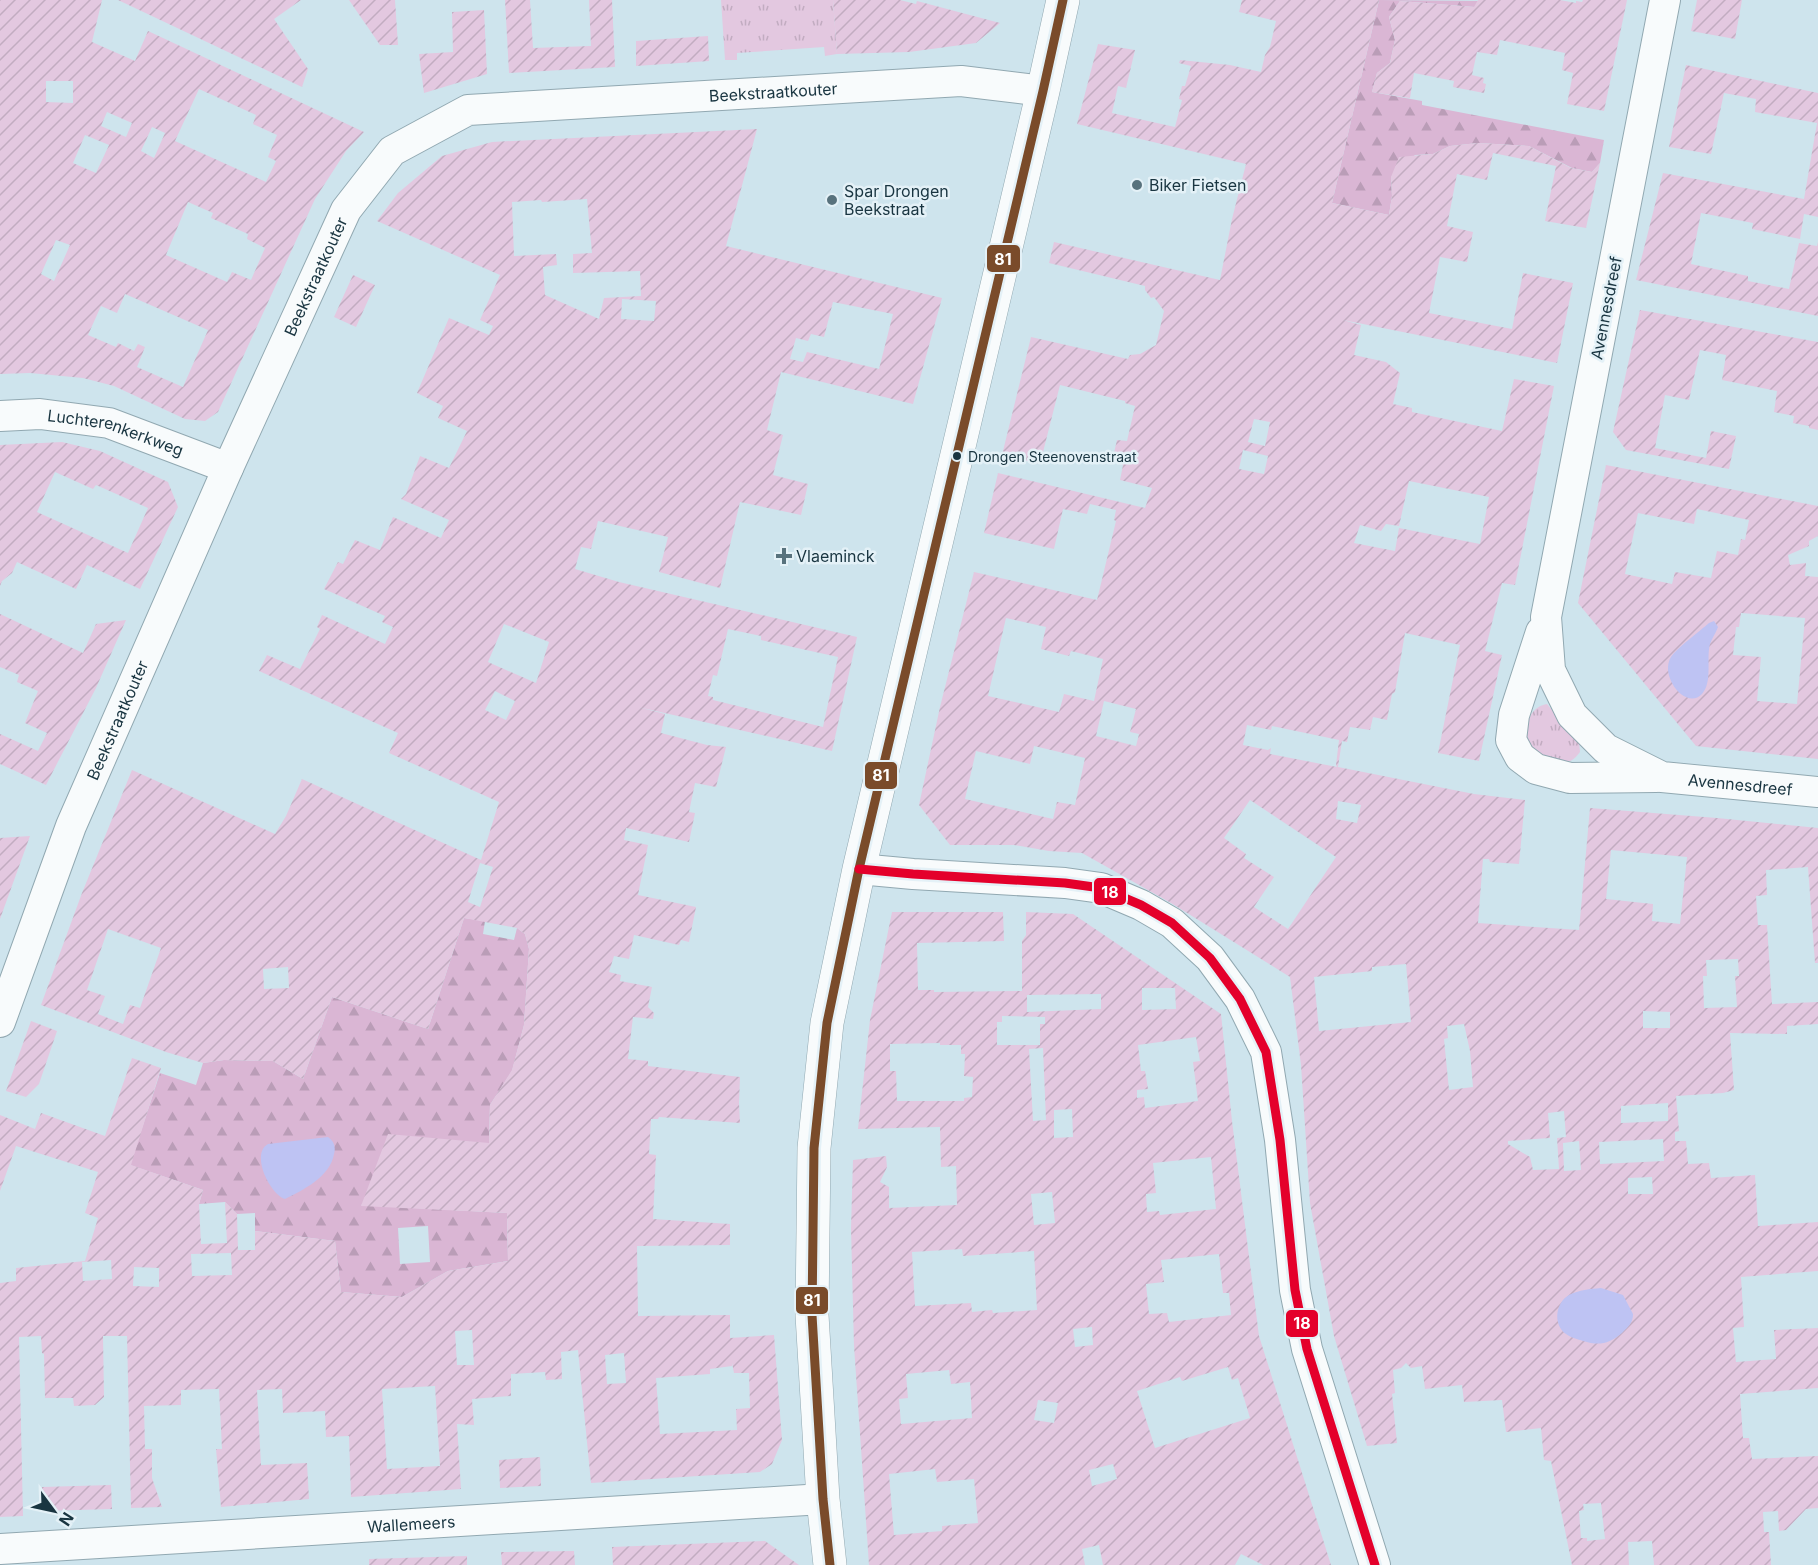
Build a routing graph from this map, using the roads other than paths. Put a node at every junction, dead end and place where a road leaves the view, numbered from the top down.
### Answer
1 (1063, 0) edge
2 (1665, 0) edge
3 (1043, 91) junction
4 (0, 416) edge
5 (228, 468) junction
6 (1546, 617) junction
7 (1662, 777) junction
8 (1818, 792) edge
9 (859, 869) junction
10 (0, 1022) edge
11 (823, 1498) junction
12 (0, 1550) edge
13 (830, 1565) edge
14 (1375, 1565) edge

1 - 3 street
2 - 6 street, Avennesdreef
3 - 5 street, Beekstraatkouter
3 - 9 street
4 - 5 street, Luchterenkerkweg
5 - 10 street, Beekstraatkouter
6 - 7 street, Avennesdreef
6 - 7 street, Avennesdreef
7 - 8 street, Avennesdreef
9 - 11 street
9 - 14 street
11 - 12 street, Wallemeers
11 - 13 street

